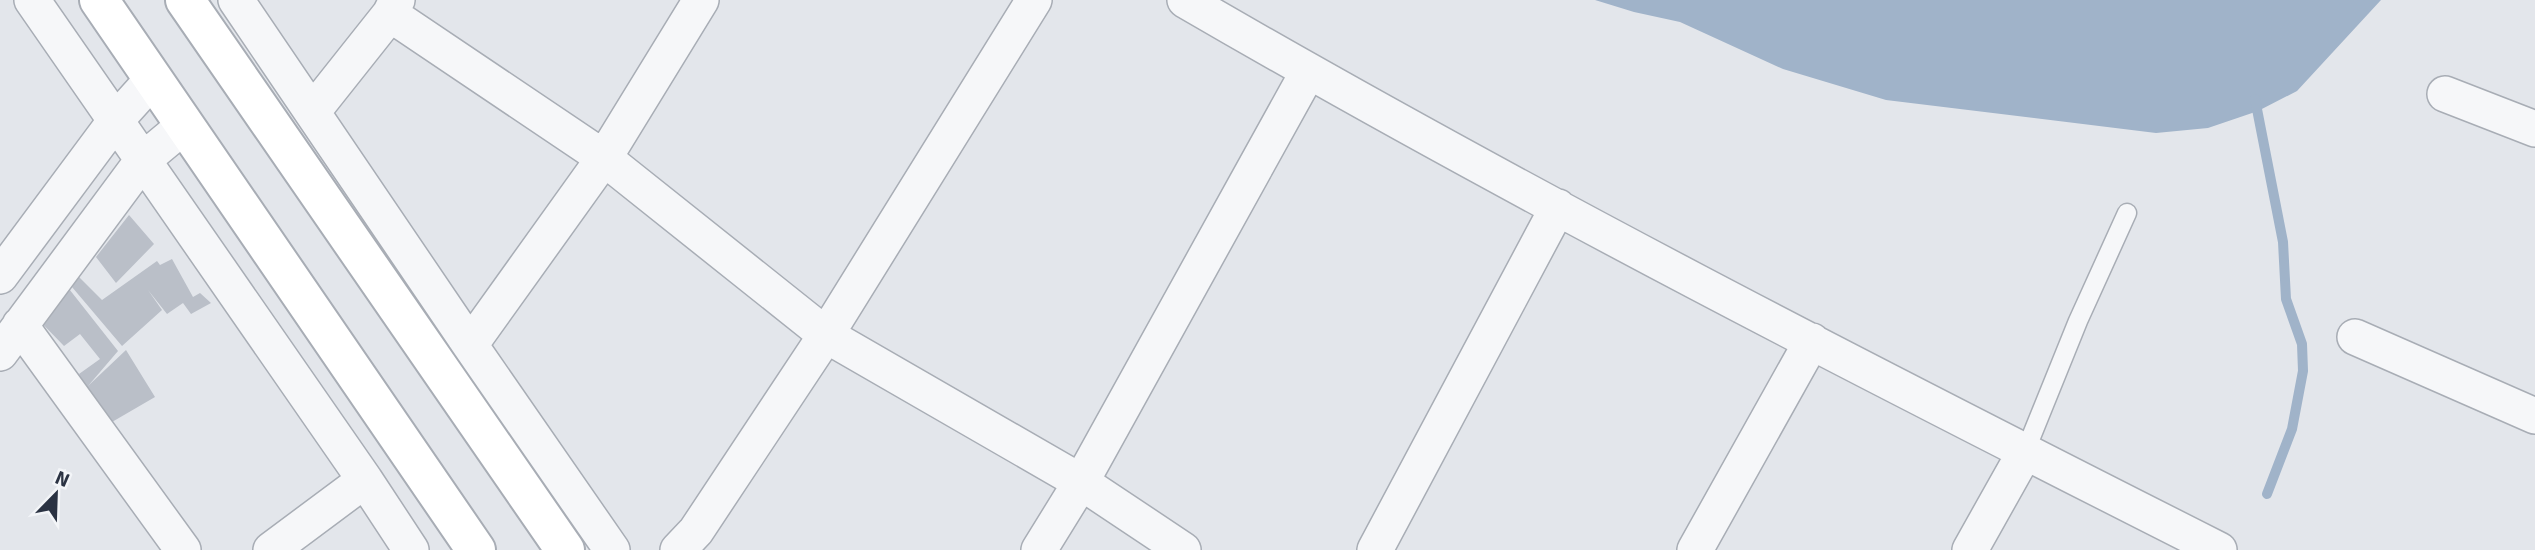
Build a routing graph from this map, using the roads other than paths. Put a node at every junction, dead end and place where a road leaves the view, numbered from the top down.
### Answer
1 (32, 0) edge
2 (99, 0) edge
3 (185, 0) edge
4 (236, 0) edge
5 (702, 0) edge
6 (1034, 0) edge
7 (1185, 0) edge
8 (394, 7) edge
9 (1308, 72) junction
10 (153, 79) junction
11 (2445, 94) dead end
12 (313, 111) junction
13 (116, 120) junction
14 (185, 125) junction
15 (2535, 129) edge
16 (604, 158) junction
17 (143, 160) junction
18 (1558, 207) junction
19 (2127, 213) dead end
20 (0, 276) edge
21 (826, 335) junction
22 (2355, 337) dead end
23 (10, 339) edge
24 (1812, 341) junction
25 (470, 345) junction
26 (2535, 416) edge
27 (2025, 452) junction
28 (365, 480) junction
29 (1082, 482) junction
30 (183, 550) edge
31 (271, 550) edge
32 (411, 550) edge
33 (476, 550) edge
34 (565, 550) edge
35 (612, 550) edge
36 (678, 550) edge
37 (1039, 550) edge
38 (1183, 550) edge
39 (1375, 550) edge
40 (1695, 550) edge
41 (1970, 550) edge
42 (2219, 550) edge

1 - 13 street
2 - 10 main road
3 - 34 main road
4 - 12 street
5 - 16 street
6 - 21 street
7 - 9 street
8 - 12 street
8 - 16 street
9 - 18 street
9 - 29 street
10 - 13 street
10 - 14 main road
11 - 15 street
12 - 25 street
13 - 17 street
13 - 20 street
14 - 17 street
14 - 33 main road
16 - 21 street
16 - 25 street
17 - 23 street
17 - 28 street
18 - 24 street
18 - 39 street
19 - 27 lane
21 - 29 street
21 - 36 street
22 - 26 street
23 - 30 street
24 - 27 street
24 - 40 street
25 - 35 street
27 - 41 street
27 - 42 street
28 - 31 street
28 - 32 street
29 - 37 street
29 - 38 street

